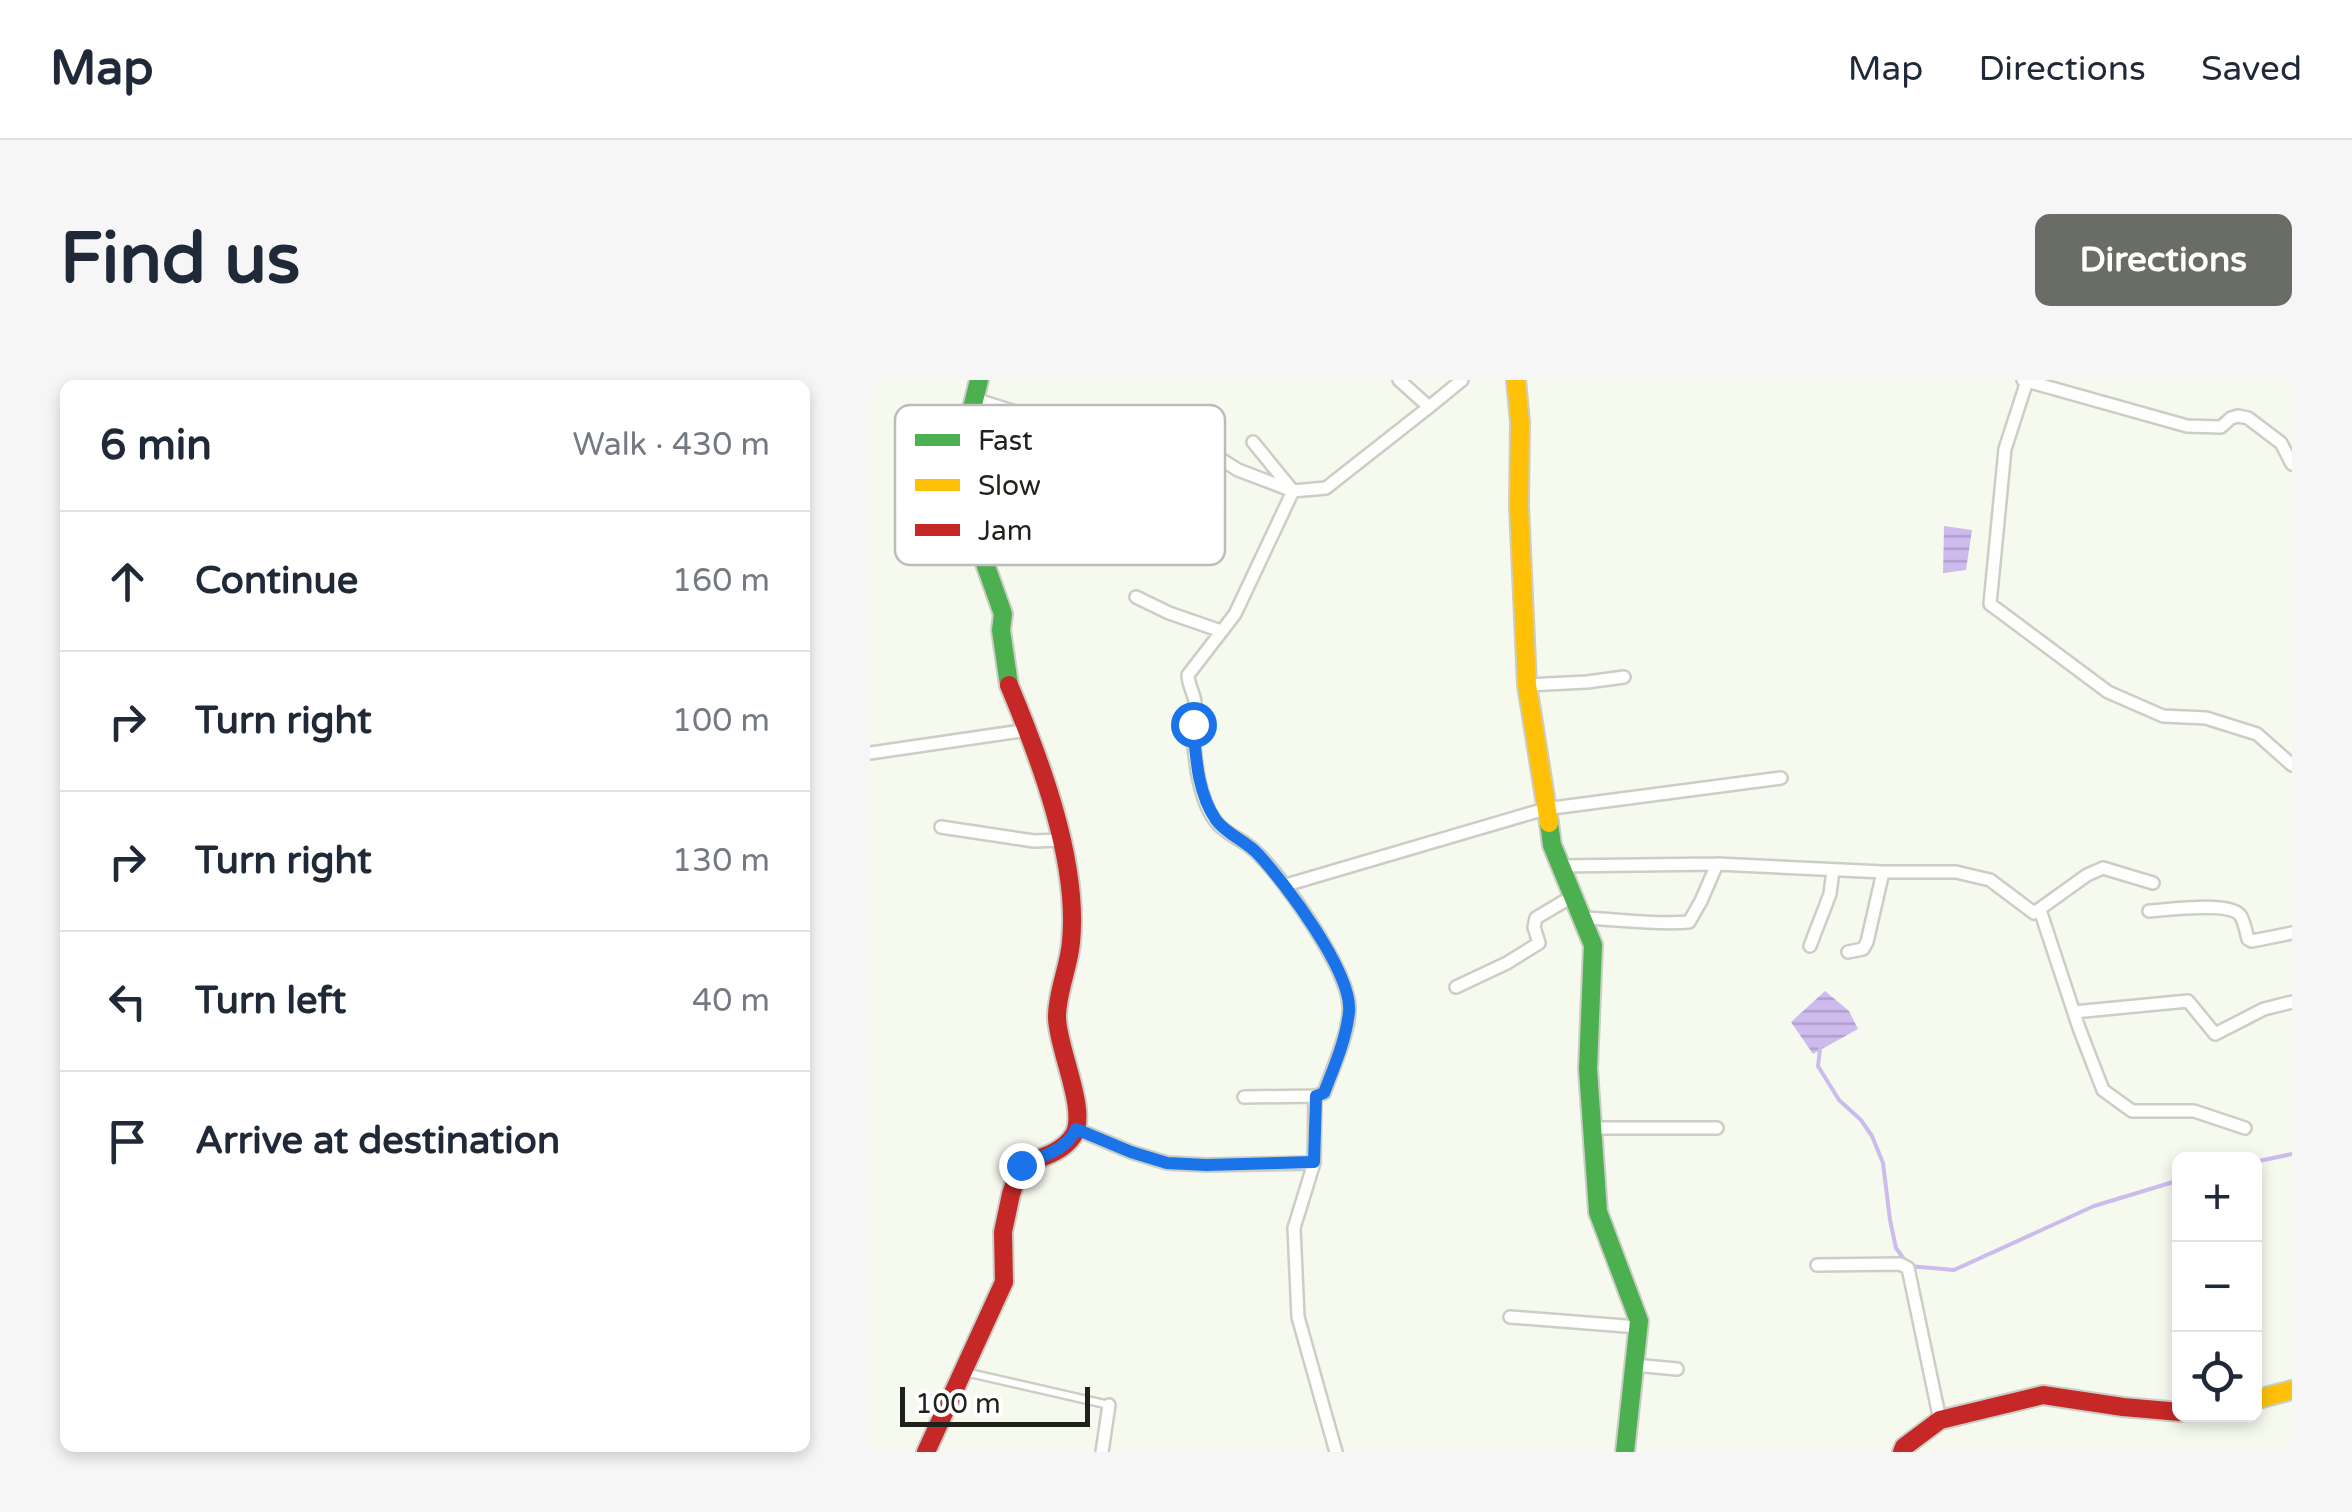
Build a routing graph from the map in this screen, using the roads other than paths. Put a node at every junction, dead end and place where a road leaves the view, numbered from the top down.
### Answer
1 (1399, 380) edge
2 (1462, 380) edge
3 (1516, 380) edge
4 (2025, 381) edge
5 (977, 389) edge
6 (1012, 405) edge
7 (1429, 408) junction
8 (1253, 442) dead end
9 (1225, 460) edge
10 (2292, 464) edge
11 (1293, 491) junction
12 (986, 565) edge
13 (1136, 597) dead end
14 (1221, 631) junction
15 (1624, 677) dead end
16 (1527, 686) junction
17 (1028, 730) junction
18 (870, 753) edge
19 (2292, 766) edge
20 (1780, 778) dead end
21 (1545, 810) junction
22 (940, 827) dead end
23 (1060, 840) junction
24 (1717, 864) junction
25 (1560, 866) junction
26 (1833, 870) junction
27 (1884, 872) junction
28 (2154, 883) dead end
29 (1286, 885) junction
30 (1572, 896) junction
31 (2040, 910) junction
32 (2149, 911) dead end
33 (1582, 918) junction
34 (2292, 933) edge
35 (1810, 946) dead end
36 (1848, 952) dead end
37 (1456, 987) dead end
38 (2292, 1002) edge
39 (2074, 1012) junction
40 (1316, 1096) junction
41 (1244, 1097) dead end
42 (1592, 1128) junction
43 (1716, 1128) dead end
44 (2245, 1128) dead end
45 (1076, 1129) junction
46 (1314, 1162) junction
47 (1817, 1265) dead end
48 (1510, 1318) dead end
49 (1638, 1327) junction
50 (1634, 1365) junction
51 (1678, 1370) dead end
52 (964, 1372) junction
53 (2292, 1390) edge
54 (2262, 1398) edge
55 (1109, 1405) joint
56 (2172, 1411) edge
57 (1940, 1420) junction
58 (926, 1452) edge
59 (1102, 1452) edge
60 (1336, 1452) edge
61 (1625, 1452) edge
62 (1902, 1452) edge

1 - 7 street
2 - 7 street
3 - 16 street
4 - 10 street
4 - 19 street
5 - 6 street
7 - 11 street
8 - 11 street
9 - 11 street
11 - 14 street
12 - 17 street
13 - 14 street
14 - 29 street
15 - 16 street
16 - 21 street
17 - 18 street
17 - 23 street
20 - 21 street
21 - 25 street
21 - 29 street
22 - 23 street
23 - 45 street
24 - 25 street
24 - 26 street
24 - 33 street
25 - 30 street
26 - 27 street
26 - 35 street
27 - 31 street
27 - 36 street
28 - 31 street
29 - 40 street
30 - 33 street
30 - 37 street
31 - 39 street
32 - 34 street
33 - 42 street
38 - 39 street
39 - 44 street
40 - 41 street
40 - 46 street
42 - 43 street
42 - 49 street
45 - 46 street
45 - 52 street
46 - 60 street
47 - 57 street
48 - 49 street
49 - 50 street
50 - 51 street
50 - 61 street
52 - 55 lane
52 - 58 street
53 - 54 street
55 - 59 street
56 - 57 street
57 - 62 street

